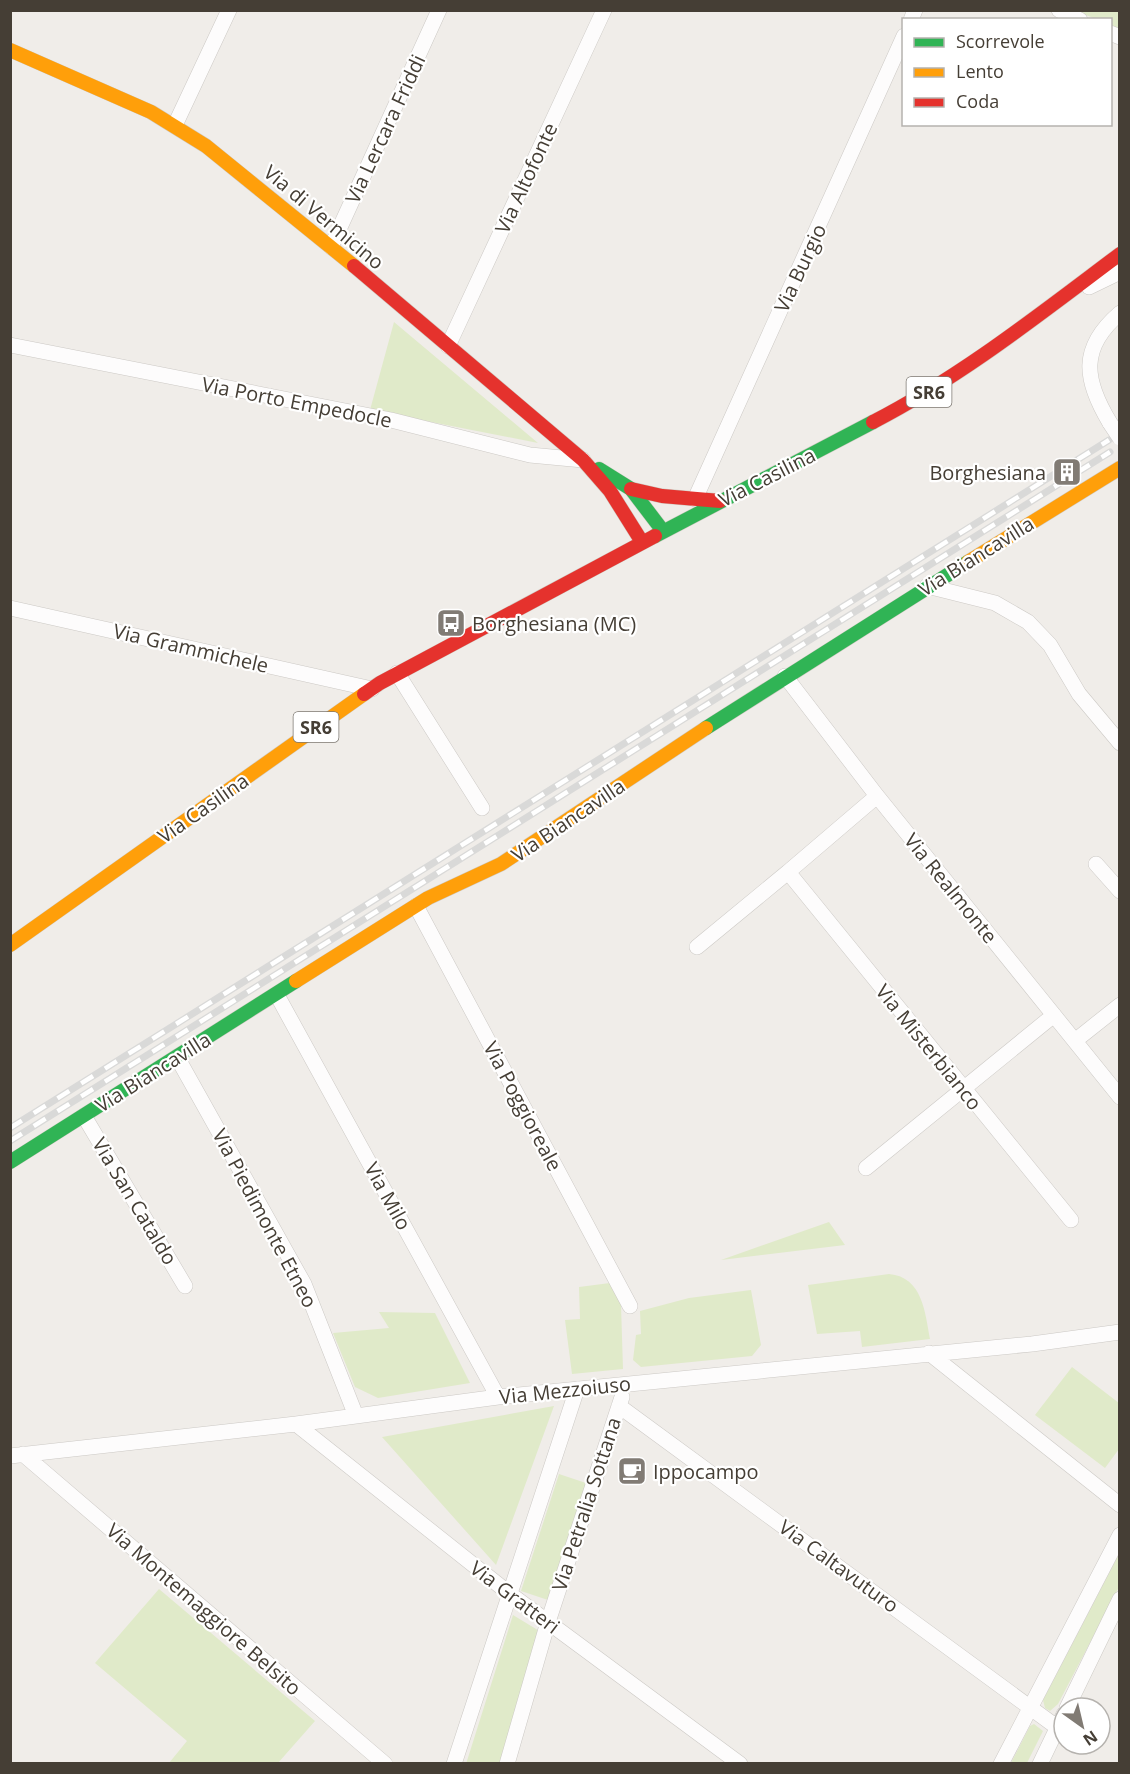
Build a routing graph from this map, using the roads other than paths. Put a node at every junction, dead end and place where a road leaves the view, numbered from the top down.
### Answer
1 (229, 10) edge
2 (439, 10) edge
3 (604, 10) edge
4 (1059, 10) edge
5 (1076, 18) edge
6 (902, 38) edge
7 (10, 50) edge
8 (176, 125) junction
9 (331, 246) junction
10 (1119, 254) edge
11 (1119, 272) edge
12 (1056, 303) junction
13 (1119, 313) edge
14 (10, 345) edge
15 (448, 345) junction
16 (1119, 438) edge
17 (583, 460) junction
18 (1119, 468) edge
19 (631, 489) junction
20 (695, 499) junction
21 (720, 501) junction
22 (663, 531) junction
23 (642, 542) junction
24 (927, 586) junction
25 (10, 608) edge
26 (397, 673) junction
27 (785, 676) junction
28 (372, 689) junction
29 (1119, 743) edge
30 (877, 796) junction
31 (482, 808) dead end
32 (1096, 864) dead end
33 (788, 872) junction
34 (1119, 891) edge
35 (416, 906) junction
36 (10, 945) edge
37 (697, 947) dead end
38 (277, 995) junction
39 (1119, 1005) edge
40 (1054, 1015) junction
41 (1076, 1040) junction
42 (177, 1057) junction
43 (963, 1089) junction
44 (1119, 1097) edge
45 (84, 1116) junction
46 (10, 1162) edge
47 (866, 1168) dead end
48 (1071, 1220) dead end
49 (185, 1286) dead end
50 (630, 1306) dead end
51 (1119, 1332) edge
52 (929, 1353) junction
53 (626, 1383) junction
54 (578, 1389) junction
55 (498, 1397) junction
56 (619, 1406) junction
57 (356, 1416) junction
58 (296, 1424) junction
59 (17, 1455) edge
60 (1119, 1505) edge
61 (1119, 1535) edge
62 (510, 1594) junction
63 (1119, 1601) edge
64 (548, 1622) junction
65 (1073, 1696) edge
66 (1030, 1706) junction
67 (1052, 1717) edge
68 (1052, 1739) edge
69 (385, 1764) edge
70 (454, 1764) edge
71 (507, 1764) edge
72 (740, 1764) edge
73 (1001, 1764) edge
74 (1040, 1764) edge

1 - 8 street
2 - 9 street, Via Lercara Friddi
3 - 15 street, Via Altofonte
4 - 5 street
6 - 20 street, Via Burgio
7 - 8 main road, Via di Vermicino
8 - 9 main road, Via di Vermicino
9 - 15 main road, Via di Vermicino
10 - 12 main road, Via Casilina / SR6
11 - 12 street
12 - 21 main road, Via Casilina / SR6
13 - 16 street, bridge
14 - 17 street, Via Porto Empedocle
15 - 17 main road, Via di Vermicino
17 - 19 main road, Via di Vermicino
17 - 23 main road, Via di Vermicino
18 - 24 main road, Via Biancavilla
19 - 20 main road, Via di Vermicino
19 - 22 main road, Via di Vermicino
20 - 21 main road, Via di Vermicino
21 - 22 main road, Via Casilina / SR6
22 - 23 main road, Via Casilina / SR6
23 - 26 main road, Via Casilina / SR6
24 - 27 main road, Via Biancavilla
24 - 29 street
25 - 28 street, Via Grammichele
26 - 28 main road, Via Casilina / SR6
26 - 31 street
27 - 30 street, Via Realmonte
27 - 35 main road, Via Biancavilla
28 - 36 main road, Via Casilina / SR6
30 - 33 street
30 - 40 street, Via Realmonte
32 - 34 street
33 - 37 street
33 - 43 street, Via Misterbianco
35 - 38 main road, Via Biancavilla
35 - 50 street, Via Poggioreale
38 - 42 main road, Via Biancavilla
38 - 55 street, Via Milo
39 - 41 street
40 - 41 street, Via Realmonte
40 - 43 street
41 - 44 street, Via Realmonte
42 - 45 main road, Via Biancavilla
42 - 57 street, Via Piedimonte Etneo
43 - 47 street
43 - 48 street, Via Misterbianco
45 - 46 main road, Via Biancavilla
45 - 49 street, Via San Cataldo
51 - 52 street, Via Mezzoiuso
52 - 53 street, Via Mezzoiuso
52 - 60 street
53 - 54 street, Via Mezzoiuso
53 - 56 street, Via Petralia Sottana
54 - 55 street, Via Mezzoiuso
54 - 62 street
55 - 57 street, Via Mezzoiuso
56 - 64 street, Via Petralia Sottana
56 - 66 street, Via Caltavuturo
57 - 58 street, Via Mezzoiuso
58 - 59 street, Via Mezzoiuso
58 - 62 street, Via Gratteri
59 - 69 street, Via Montemaggiore Belsito
61 - 66 street
62 - 64 street, Via Gratteri
62 - 70 street
63 - 65 street
64 - 71 street, Via Petralia Sottana
64 - 72 street, Via Gratteri
66 - 67 street, Via Caltavuturo
66 - 73 street
68 - 74 street

